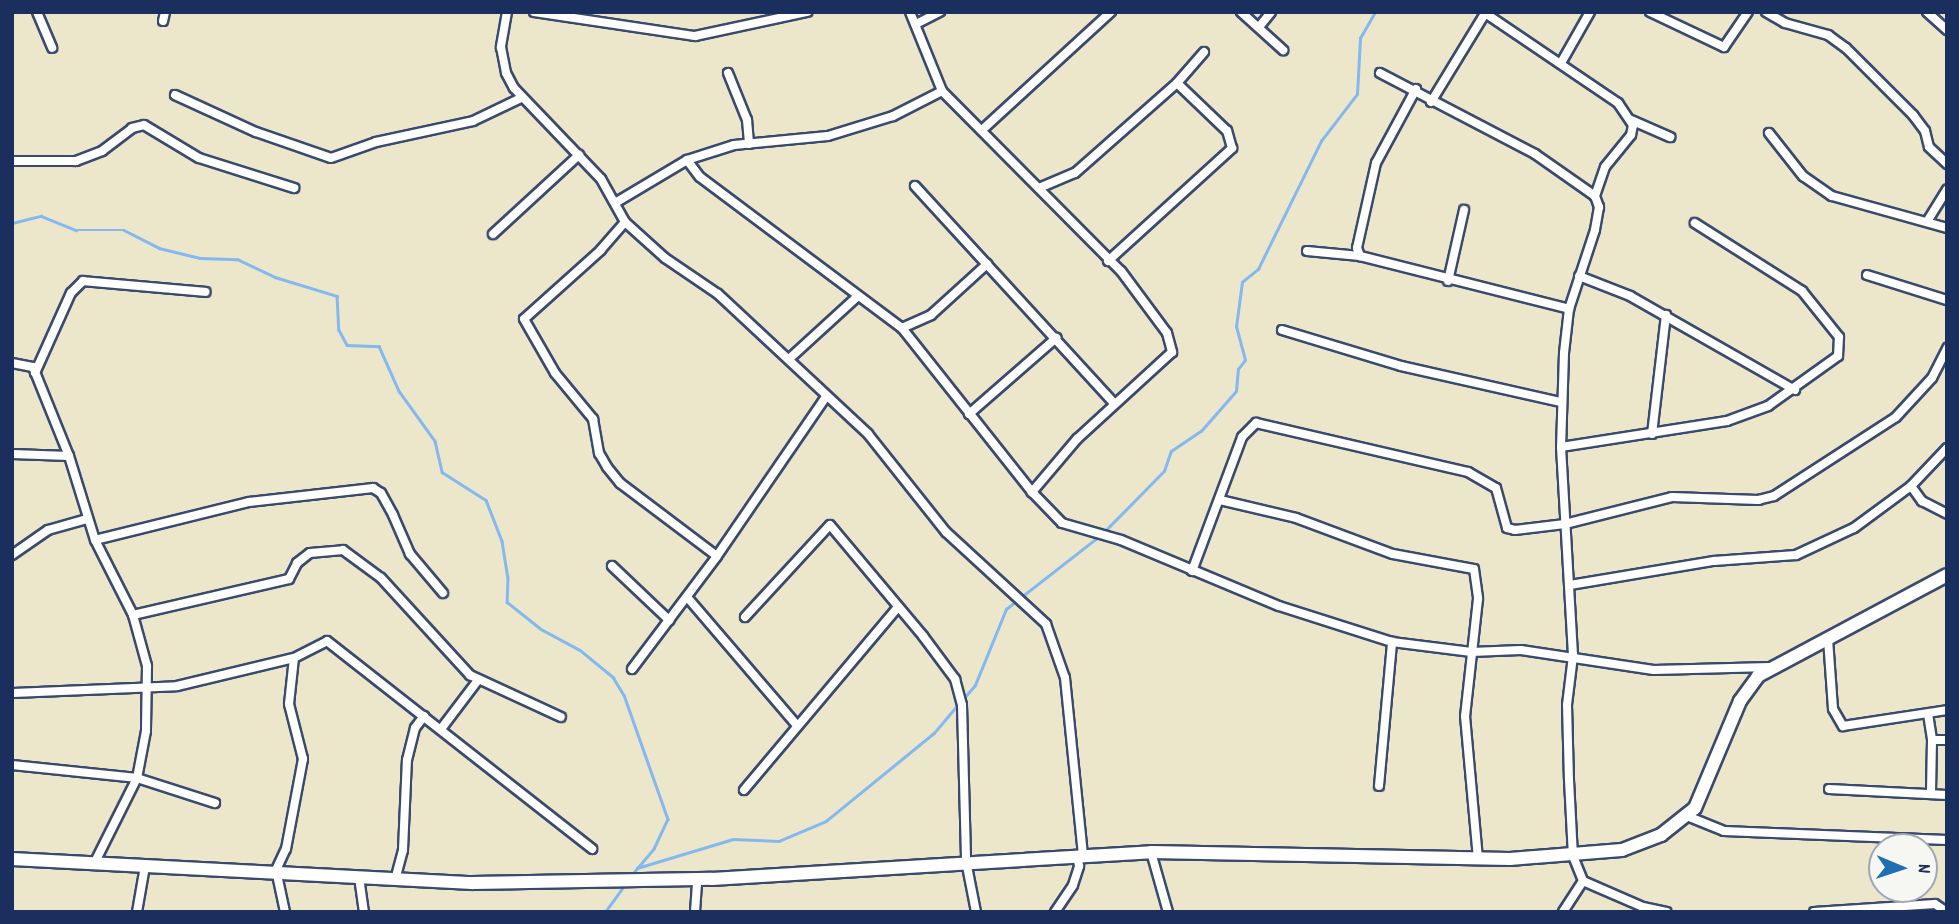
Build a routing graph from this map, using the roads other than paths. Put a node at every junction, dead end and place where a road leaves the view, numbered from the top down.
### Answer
1 (37, 12) edge
2 (507, 12) edge
3 (534, 12) edge
4 (807, 12) edge
5 (909, 12) edge
6 (940, 12) edge
7 (1111, 12) edge
8 (1241, 12) edge
9 (1271, 12) edge
10 (1590, 12) edge
11 (1650, 12) edge
12 (1748, 12) edge
13 (1766, 12) edge
14 (1927, 12) edge
15 (1485, 13) edge
16 (916, 24) junction
17 (1259, 27) junction
18 (1947, 30) edge
19 (52, 48) dead end
20 (1283, 50) dead end
21 (1204, 52) dead end
22 (1562, 63) junction
23 (728, 73) dead end
24 (1380, 73) dead end
25 (1177, 83) junction
26 (1416, 89) junction
27 (942, 91) junction
28 (175, 95) dead end
29 (521, 98) junction
30 (1431, 102) junction
31 (1631, 120) junction
32 (982, 130) junction
33 (1769, 133) dead end
34 (1670, 137) dead end
35 (749, 144) junction
36 (579, 155) junction
37 (687, 160) junction
38 (12, 161) edge
39 (1947, 164) edge
40 (915, 186) dead end
41 (294, 188) dead end
42 (1040, 188) junction
43 (1947, 190) edge
44 (1595, 196) junction
45 (615, 203) junction
46 (1464, 210) dead end
47 (1928, 220) junction
48 (625, 222) junction
49 (1695, 223) dead end
50 (1947, 228) edge
51 (493, 234) dead end
52 (1307, 251) dead end
53 (1360, 256) junction
54 (1108, 261) junction
55 (987, 264) junction
56 (1867, 275) dead end
57 (1579, 276) junction
58 (1448, 281) junction
59 (206, 292) dead end
60 (858, 296) junction
61 (1947, 300) edge
62 (1569, 309) junction
63 (1666, 315) junction
64 (902, 328) junction
65 (1282, 330) dead end
66 (1056, 338) junction
67 (1947, 348) edge
68 (789, 359) junction
69 (12, 363) edge
70 (35, 373) junction
71 (1795, 390) junction
72 (825, 398) junction
73 (1561, 402) junction
74 (1114, 404) junction
75 (969, 414) junction
76 (1652, 434) junction
77 (1561, 447) junction
78 (1947, 448) edge
79 (12, 454) edge
80 (69, 456) junction
81 (1911, 486) junction
82 (1032, 492) junction
83 (1220, 500) junction
84 (1947, 514) edge
85 (87, 519) junction
86 (1565, 524) junction
87 (94, 540) junction
88 (12, 555) edge
89 (717, 556) junction
90 (612, 566) dead end
91 (1192, 571) junction
92 (1947, 575) edge
93 (1570, 585) junction
94 (443, 593) dead end
95 (687, 597) junction
96 (898, 607) junction
97 (133, 615) junction
98 (745, 617) dead end
99 (669, 620) junction
100 (1828, 639) junction
101 (1392, 642) junction
102 (1471, 652) junction
103 (1573, 656) junction
104 (294, 658) junction
105 (1770, 667) junction
106 (632, 669) dead end
107 (478, 680) junction
108 (148, 689) junction
109 (13, 693) edge
110 (1947, 710) edge
111 (1927, 714) junction
112 (424, 716) junction
113 (561, 718) dead end
114 (796, 724) junction
115 (440, 729) junction
116 (1932, 740) junction
117 (1947, 740) edge
118 (12, 765) edge
119 (137, 778) junction
120 (1379, 786) dead end
121 (1829, 789) dead end
122 (744, 790) dead end
123 (1931, 794) junction
124 (1947, 795) edge
125 (215, 803) dead end
126 (1687, 816) junction
127 (1947, 840) edge
128 (592, 849) dead end
129 (1151, 852) junction
130 (1080, 855) junction
131 (1573, 856) junction
132 (1478, 858) junction
133 (12, 859) edge
134 (966, 860) junction
135 (94, 864) junction
136 (145, 866) junction
137 (276, 870) junction
138 (359, 877) junction
139 (395, 880) junction
140 (697, 880) junction
141 (1583, 881) junction
142 (1643, 909) edge
143 (137, 912) edge
144 (285, 912) edge
145 (364, 912) edge
146 (695, 912) edge
147 (976, 912) edge
148 (1055, 912) edge
149 (1168, 912) edge
150 (1563, 912) edge
151 (1666, 912) edge
152 (1814, 912) edge
153 (1947, 912) edge

1 - 19 street
2 - 29 street
3 - 4 street
5 - 16 street
6 - 16 street
7 - 32 street
8 - 17 street
9 - 17 street
10 - 22 street
11 - 12 street
13 - 39 street
14 - 18 street
15 - 22 street
15 - 30 street
16 - 27 street
17 - 20 street
21 - 25 street
22 - 31 street
23 - 35 street
24 - 26 street
25 - 42 street
25 - 54 street
26 - 30 street
26 - 53 street
27 - 32 street
27 - 35 street
28 - 29 street
29 - 36 street
30 - 44 street
31 - 34 street
31 - 44 street
32 - 42 street
33 - 47 street
35 - 37 street
36 - 45 street
36 - 51 street
37 - 45 street
37 - 60 street
38 - 41 street
40 - 55 street
42 - 54 street
43 - 47 street
44 - 57 street
45 - 48 street
46 - 58 street
47 - 50 street
48 - 68 street
48 - 89 street
49 - 71 street
52 - 53 street
53 - 58 street
54 - 74 street
55 - 64 street
55 - 66 street
56 - 61 street
57 - 62 street
57 - 63 street
58 - 62 street
59 - 70 street
60 - 64 street
60 - 68 street
62 - 73 street
63 - 71 street
63 - 76 street
64 - 75 street
65 - 73 street
66 - 74 street
66 - 75 street
67 - 86 street
68 - 72 street
69 - 70 street
70 - 80 street
71 - 76 street
72 - 89 street
72 - 130 street
73 - 77 street
74 - 82 street
75 - 82 street
76 - 77 street
77 - 86 street
78 - 81 street
79 - 80 street
80 - 85 street
81 - 84 street
81 - 93 street
82 - 91 street
83 - 86 street
83 - 91 street
83 - 102 street
85 - 87 street
85 - 88 street
86 - 93 street
87 - 94 street
87 - 97 street
89 - 95 street
90 - 99 street
91 - 101 street
92 - 100 street
93 - 103 street
95 - 99 street
95 - 114 street
96 - 98 street
96 - 114 street
96 - 134 street
97 - 107 street
97 - 108 street
99 - 106 street
100 - 105 street
100 - 111 street
101 - 102 street
101 - 120 street
102 - 103 street
102 - 132 street
103 - 105 street
103 - 131 street
104 - 108 street
104 - 112 street
104 - 137 street
105 - 126 street
107 - 113 street
107 - 115 street
108 - 109 street
108 - 119 street
110 - 111 street
111 - 116 street
112 - 115 street
112 - 139 street
114 - 122 street
115 - 128 street
116 - 117 street
116 - 123 street
118 - 119 street
119 - 125 street
119 - 135 street
121 - 123 street
123 - 124 street
126 - 127 street
126 - 131 street
129 - 130 street
129 - 132 street
129 - 149 street
130 - 134 street
130 - 148 street
131 - 132 street
131 - 141 street
133 - 135 street
134 - 140 street
134 - 147 street
135 - 136 street
136 - 137 street
136 - 143 street
137 - 138 street
137 - 144 street
138 - 139 street
138 - 145 street
139 - 140 street
140 - 146 street
141 - 142 street
141 - 150 street
142 - 151 street
152 - 153 street

